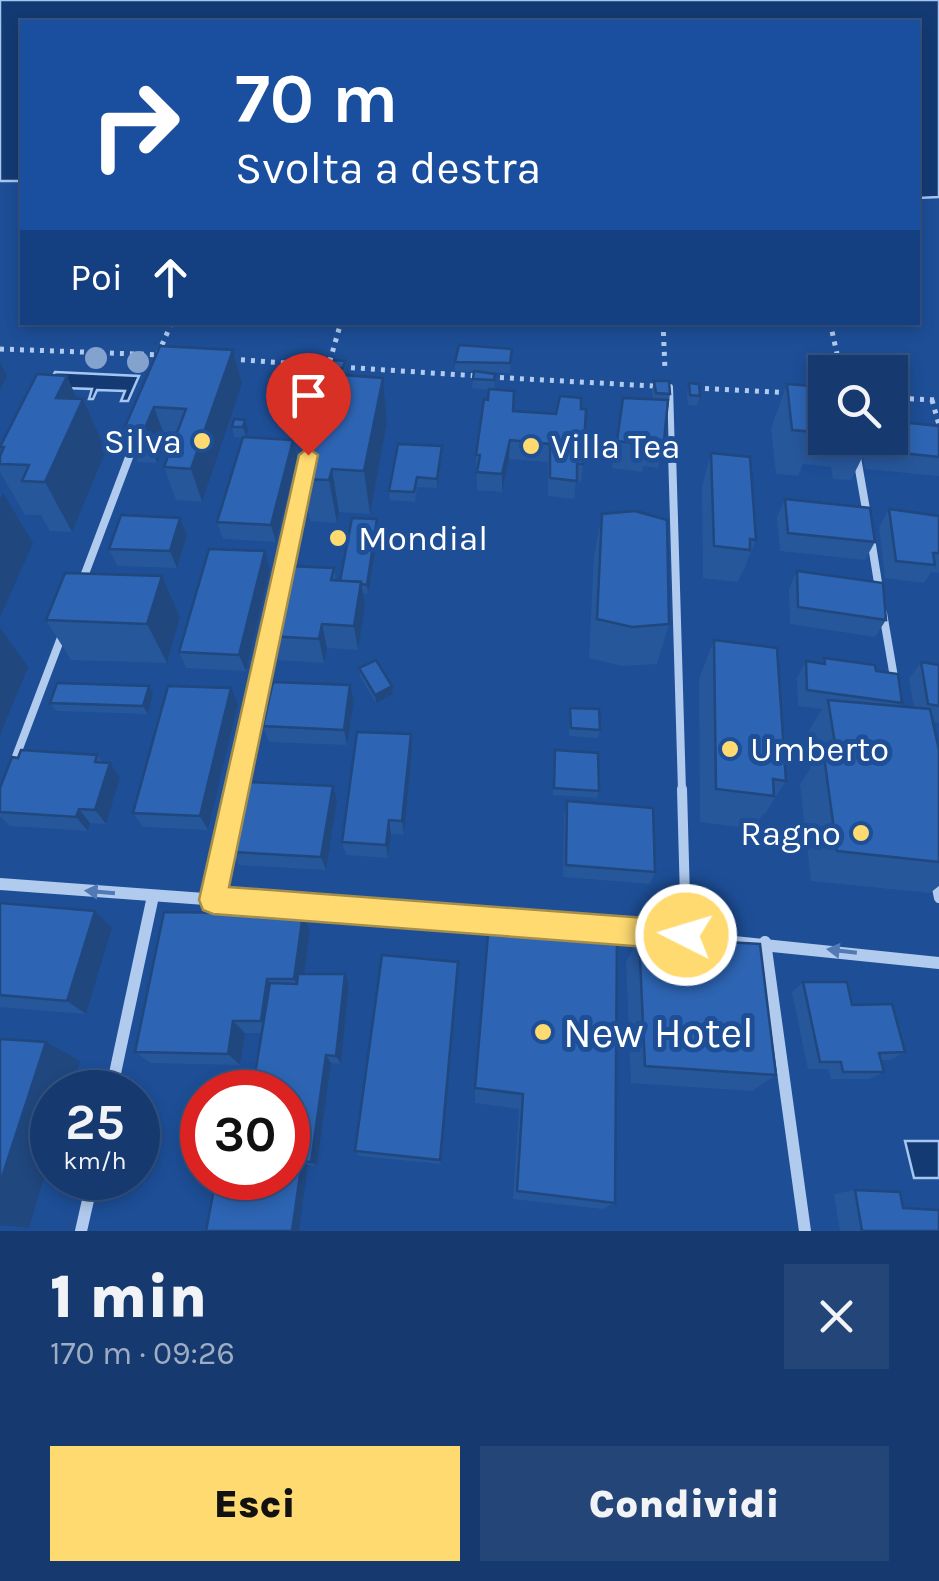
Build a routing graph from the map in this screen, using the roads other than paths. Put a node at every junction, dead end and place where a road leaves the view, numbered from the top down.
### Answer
1 (323, 387) edge
2 (668, 387) edge
3 (140, 429) edge
4 (311, 444) edge
5 (857, 455) edge
6 (307, 462) edge
7 (77, 595) edge
8 (63, 632) edge
9 (897, 693) edge
10 (7, 780) edge
11 (931, 861) edge
12 (0, 884) edge
13 (154, 896) junction
14 (939, 898) edge
15 (213, 900) junction
16 (686, 935) junction
17 (765, 942) junction
18 (939, 963) edge
19 (116, 1070) edge
20 (88, 1200) edge
21 (81, 1231) edge
22 (805, 1231) edge

1 - 4 lane
2 - 16 lane
3 - 7 lane
5 - 9 lane
6 - 15 lane
8 - 10 lane
11 - 14 lane
13 -> 12 street
13 - 15 street
13 - 19 street
15 - 16 street
16 - 17 street
18 -> 17 street
17 - 22 street
20 - 21 street

